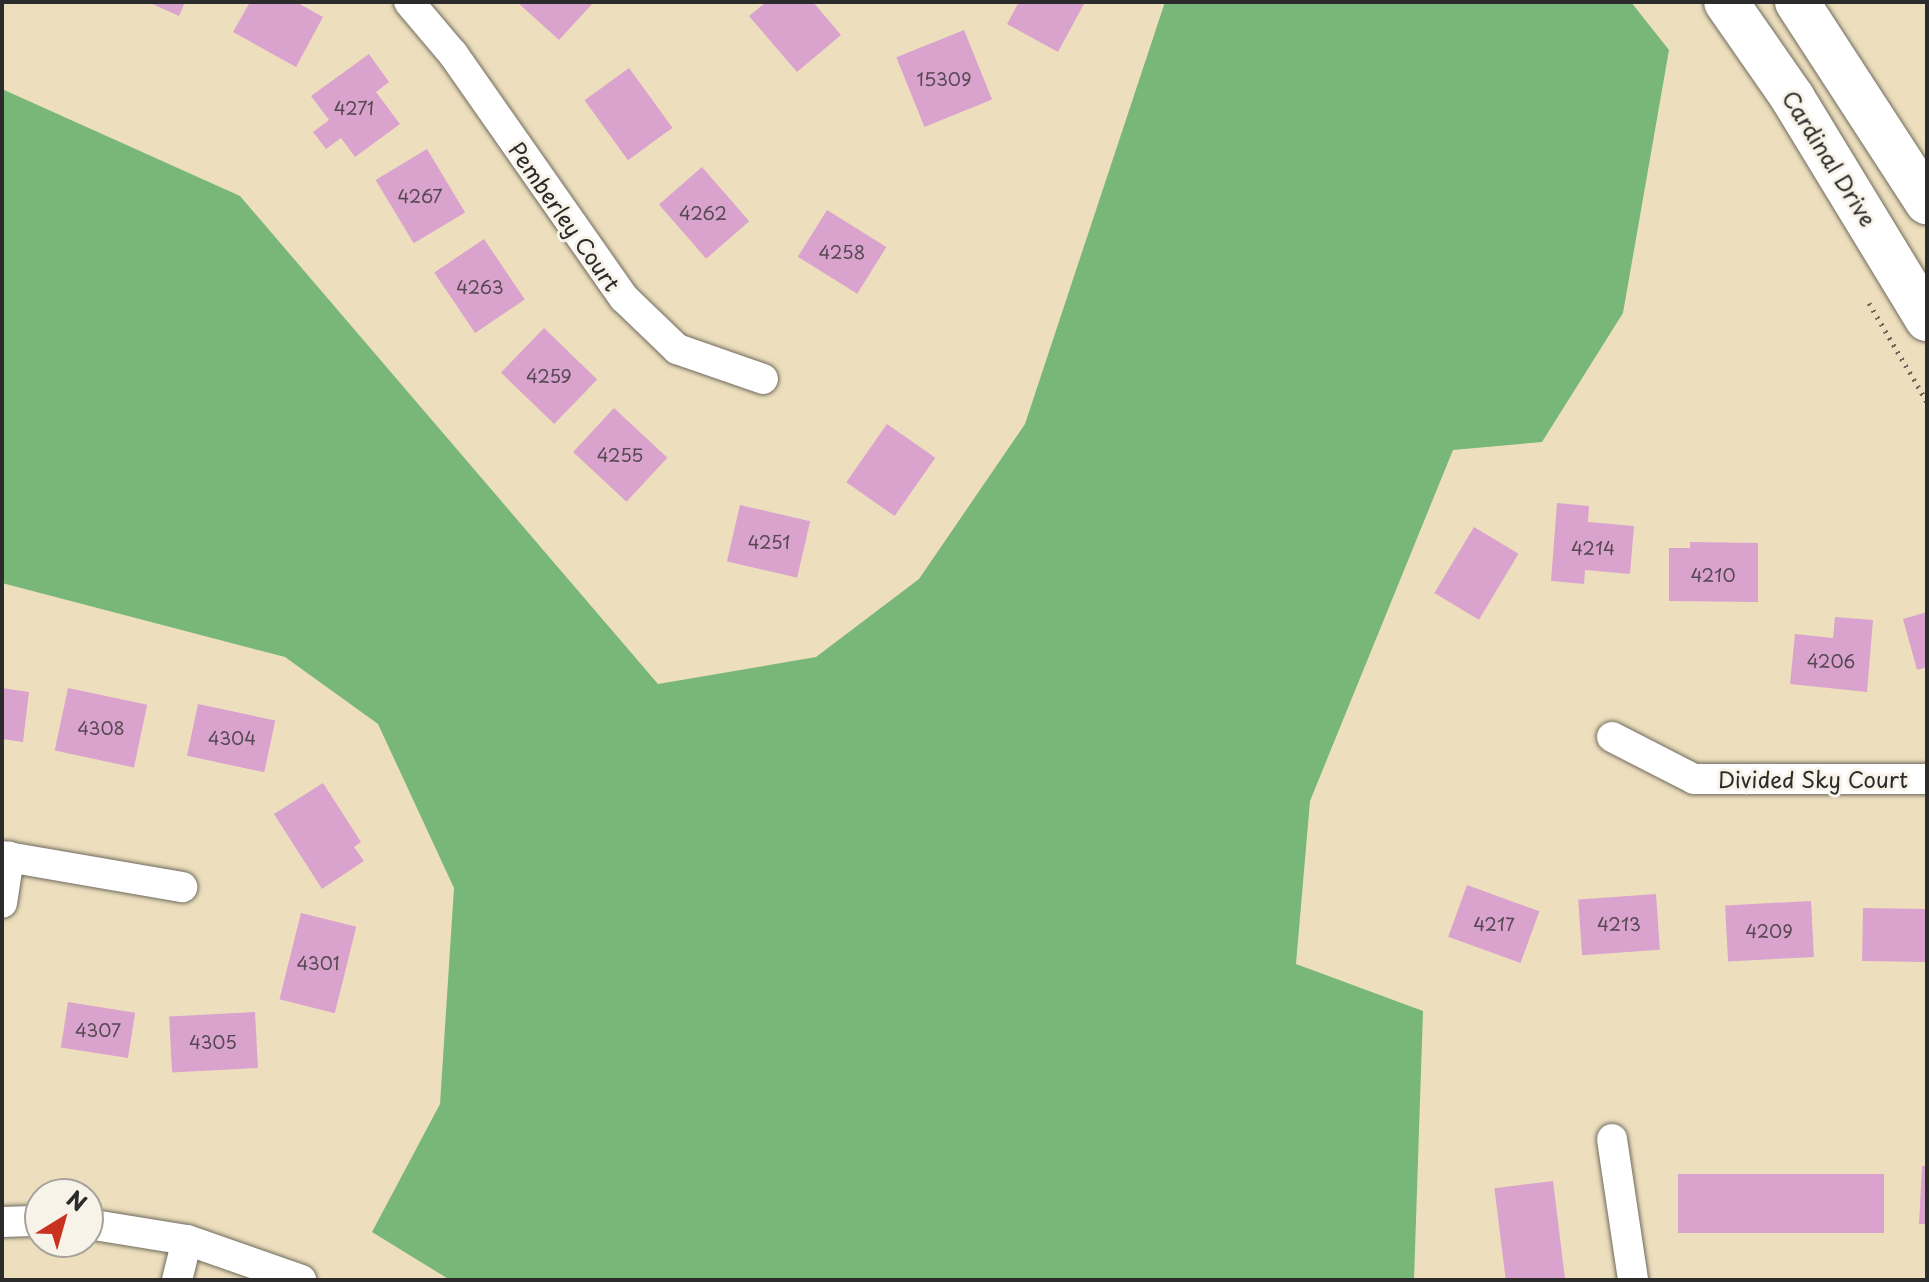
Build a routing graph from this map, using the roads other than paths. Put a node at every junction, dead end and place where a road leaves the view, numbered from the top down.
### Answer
1 (409, 2) edge
2 (1726, 2) edge
3 (1797, 2) edge
4 (1927, 202) edge
5 (1927, 319) edge
6 (763, 379) dead end
7 (1612, 737) dead end
8 (1927, 779) edge
9 (6, 857) edge
10 (182, 887) dead end
11 (2, 903) edge
12 (1612, 1139) dead end
13 (24, 1221) edge
14 (2, 1222) edge
15 (104, 1227) edge
16 (187, 1240) junction
17 (177, 1280) edge
18 (301, 1280) edge
19 (1633, 1280) edge

1 - 6 street, Pemberley Court
2 - 5 main road, Cardinal Drive
3 - 4 main road
7 - 8 street, Divided Sky Court
9 - 10 street
9 - 11 street
12 - 19 street
13 - 14 street
15 - 16 street
16 - 17 street
16 - 18 street

